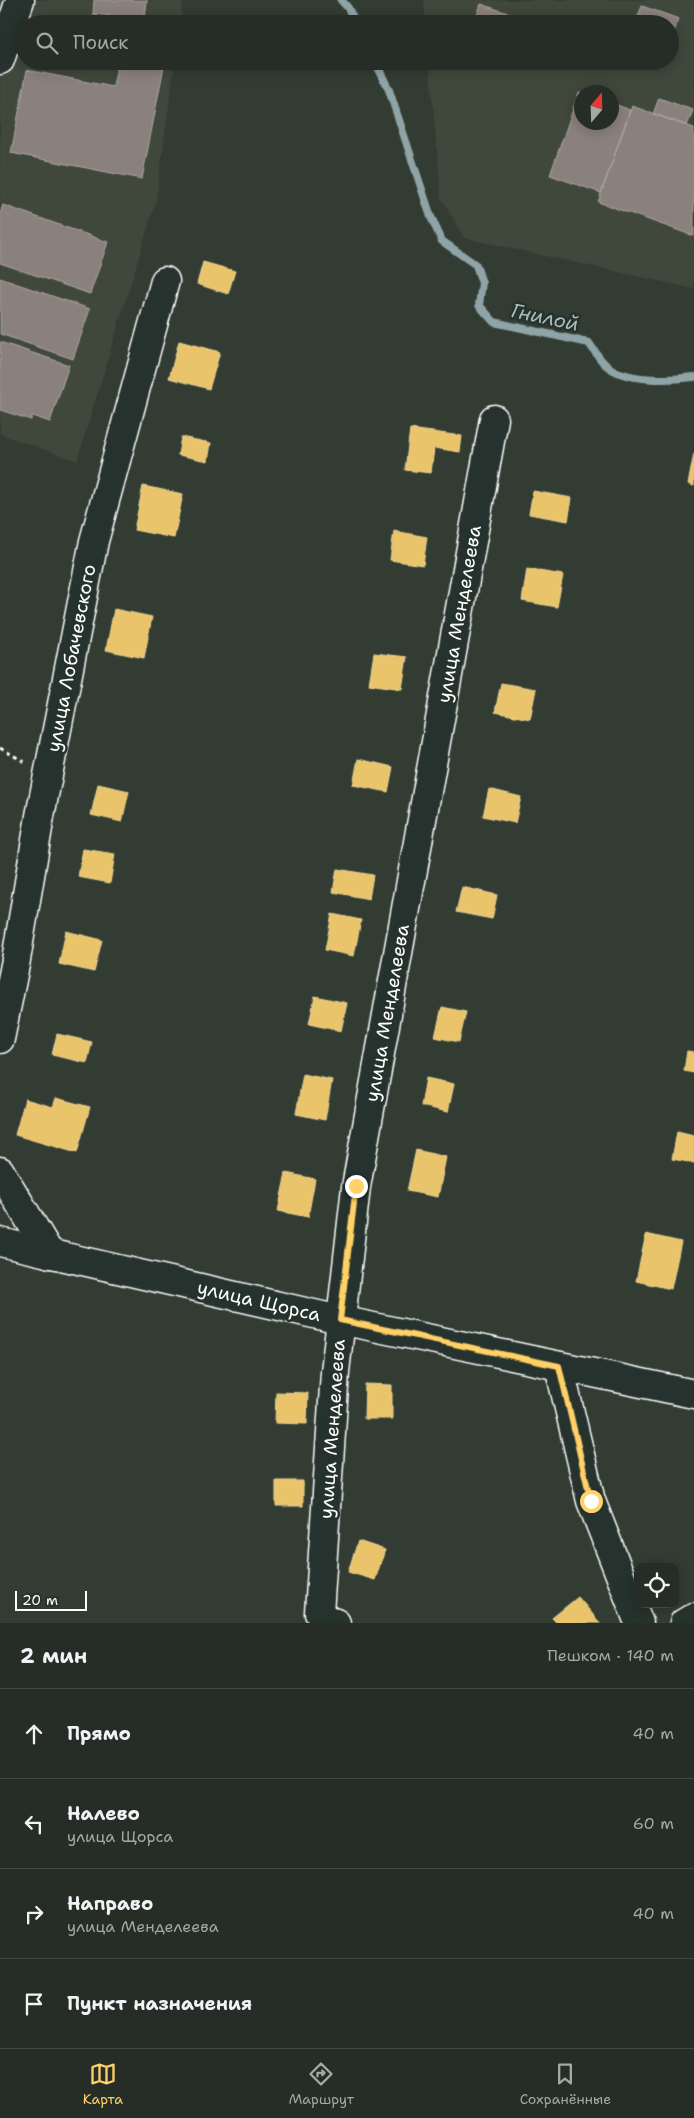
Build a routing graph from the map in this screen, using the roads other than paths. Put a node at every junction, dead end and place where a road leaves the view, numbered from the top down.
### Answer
1 (20, 0) edge
2 (0, 60) edge
3 (165, 281) dead end
4 (494, 418) dead end
5 (8, 960) edge
6 (0, 1039) edge
7 (0, 1171) edge
8 (0, 1242) edge
9 (50, 1254) junction
10 (340, 1320) junction
11 (559, 1366) junction
12 (694, 1394) edge
13 (694, 1617) edge
14 (328, 1618) edge
15 (639, 1623) edge
16 (684, 1623) edge

1 - 2 street
3 - 5 street, улица Лобачевского
4 - 10 street, улица Менделеева
5 - 6 street, улица Лобачевского
7 - 9 street
8 - 9 street, улица Щорса
9 - 10 street, улица Щорса
10 - 11 street, улица Щорса
10 - 14 street, улица Менделеева
11 - 12 street, улица Щорса
11 - 15 street
13 - 16 street

